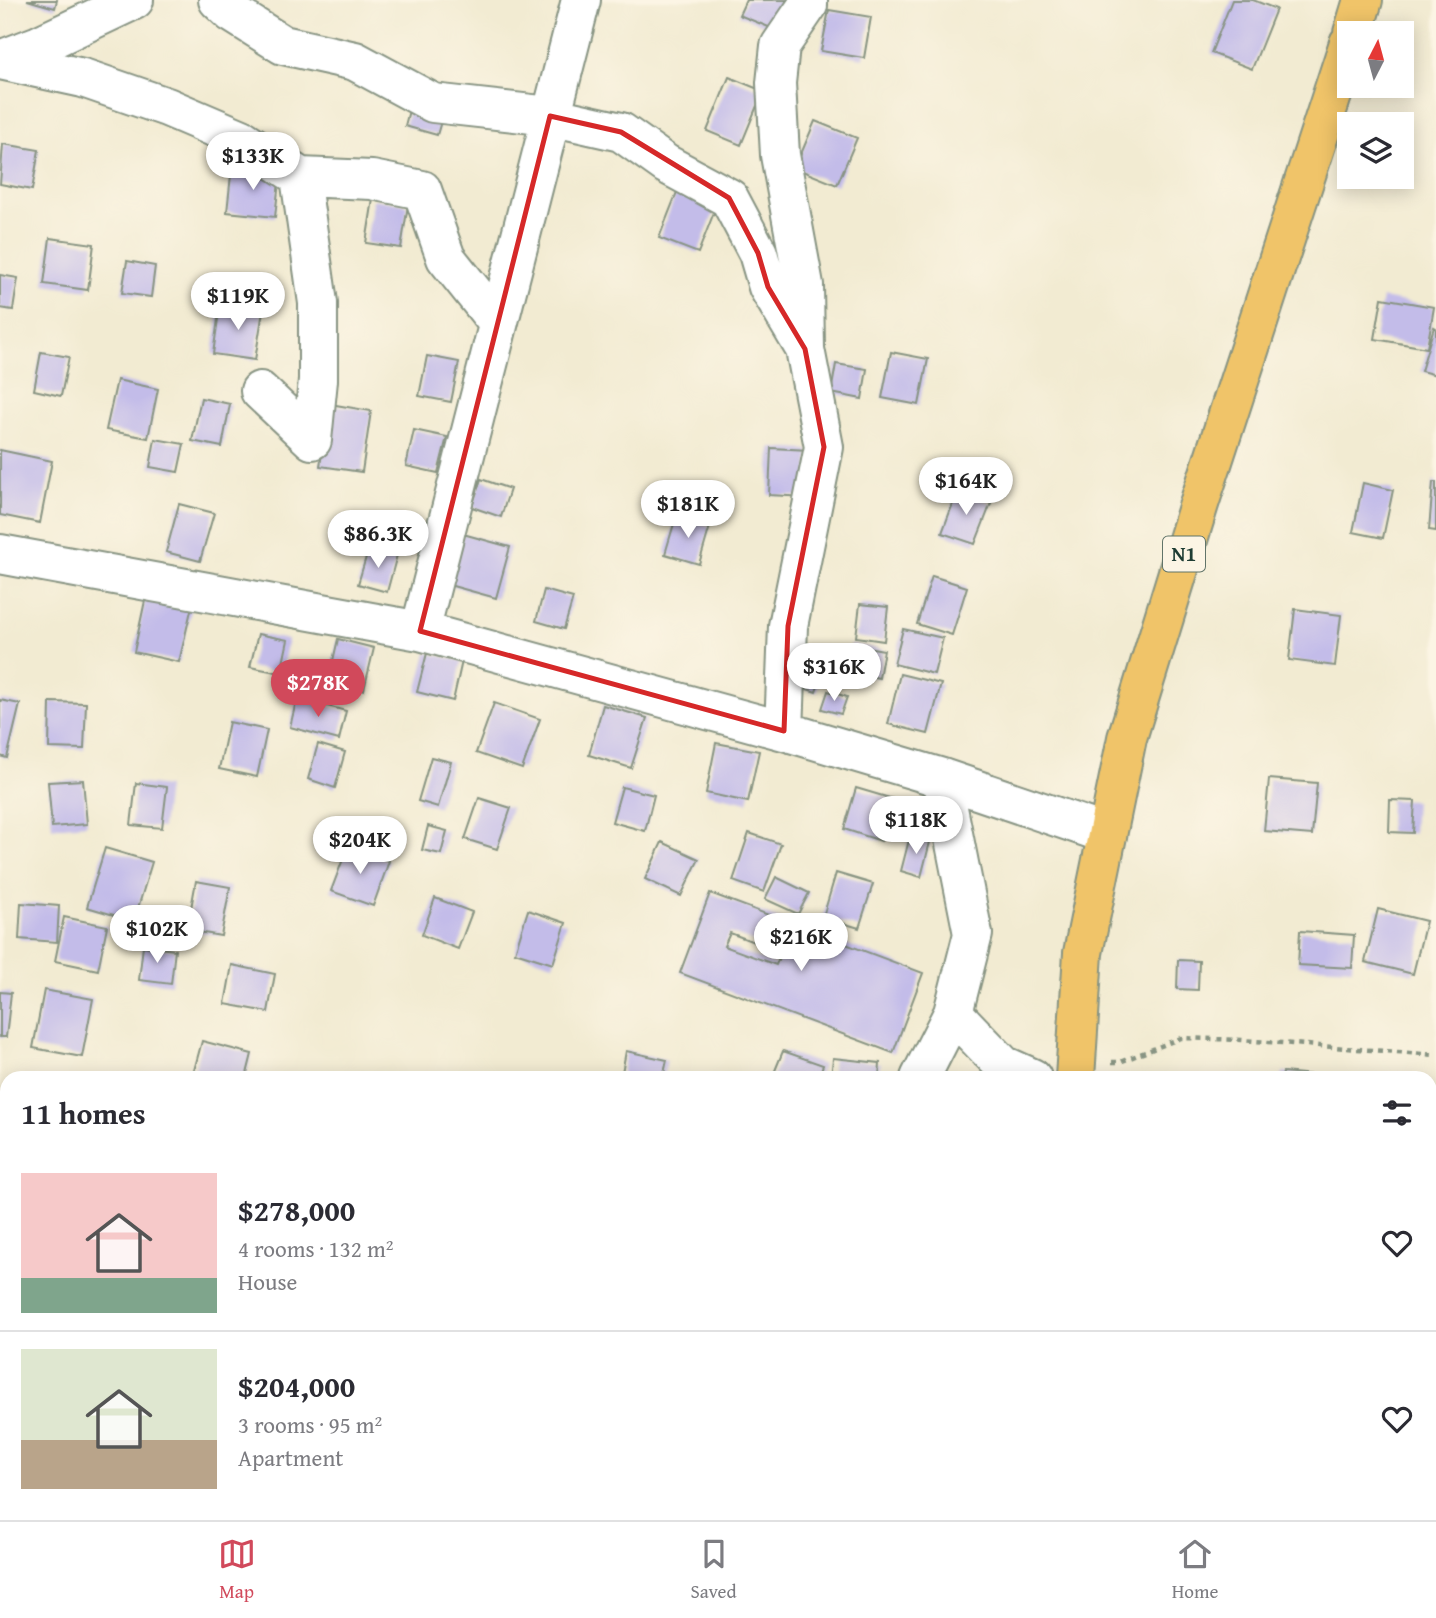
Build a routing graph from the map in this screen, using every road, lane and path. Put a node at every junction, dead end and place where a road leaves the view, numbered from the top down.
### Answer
1 (134, 0) edge
2 (218, 0) edge
3 (581, 0) edge
4 (808, 0) edge
5 (1363, 0) edge
6 (1357, 21) edge
7 (0, 60) edge
8 (1337, 80) edge
9 (550, 116) junction
10 (300, 177) junction
11 (497, 322) junction
12 (805, 349) junction
13 (260, 391) dead end
14 (0, 554) edge
15 (420, 631) junction
16 (784, 731) junction
17 (942, 778) junction
18 (1107, 834) junction
19 (953, 1013) junction
20 (1436, 1055) edge
21 (1076, 1070) edge
22 (924, 1071) edge
23 (1016, 1071) edge

1 - 7 street
2 - 9 street
3 - 9 street
4 - 12 street
5 - 6 highway
7 - 10 street
8 - 18 highway, N1
9 - 11 street
9 - 12 street
10 - 11 street
10 - 13 street
11 - 15 street
12 - 16 street
14 - 15 street
15 - 16 street
16 - 17 street
17 - 18 street
17 - 19 street
18 - 21 highway, N1
19 - 22 street
19 - 23 street
20 - 21 path

